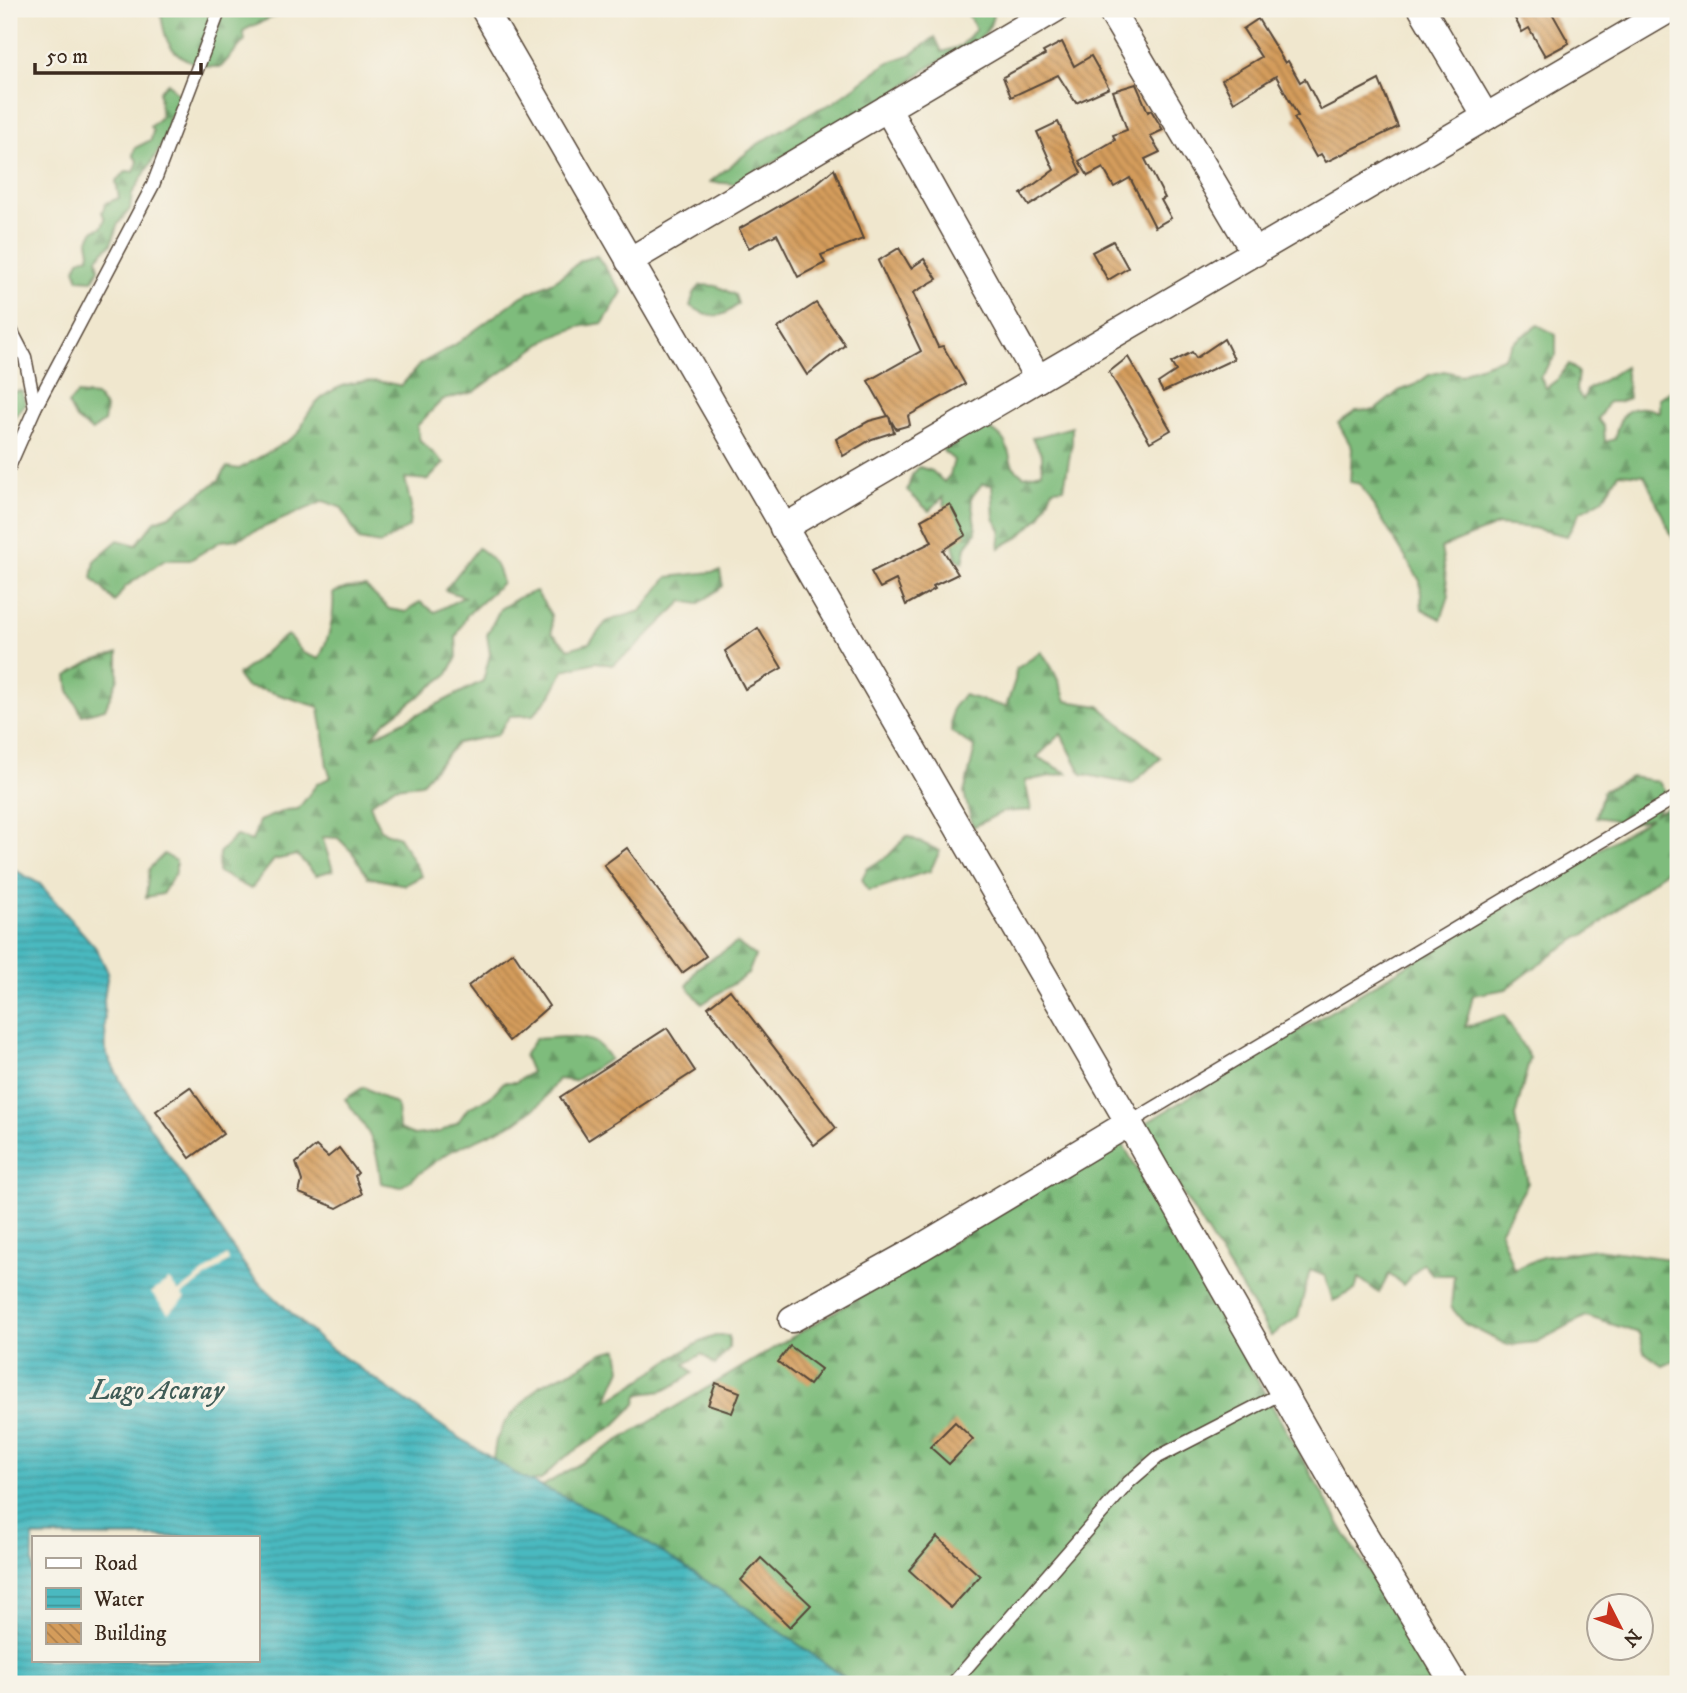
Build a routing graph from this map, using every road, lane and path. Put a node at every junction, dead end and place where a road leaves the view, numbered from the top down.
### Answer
1 (220, 9) edge
2 (484, 9) edge
3 (1055, 9) edge
4 (1110, 9) edge
5 (1422, 9) edge
6 (1670, 9) edge
7 (887, 108) junction
8 (1486, 117) junction
9 (1255, 253) junction
10 (629, 261) junction
11 (9, 326) edge
12 (1038, 379) junction
13 (35, 408) junction
14 (9, 467) edge
15 (783, 528) junction
16 (1678, 796) edge
17 (1129, 1123) junction
18 (792, 1319) dead end
19 (1284, 1392) junction
20 (954, 1682) dead end
21 (1454, 1684) edge

1 - 13 lane
2 - 10 street
3 - 7 street
4 - 9 street
5 - 8 street
6 - 8 street
7 - 10 street
7 - 12 street
8 - 9 street
9 - 12 street
10 - 15 street
11 - 13 lane
12 - 15 street
13 - 14 lane
15 - 17 street
16 - 17 lane
17 - 18 street
17 - 19 street
19 - 20 lane
19 - 21 street

